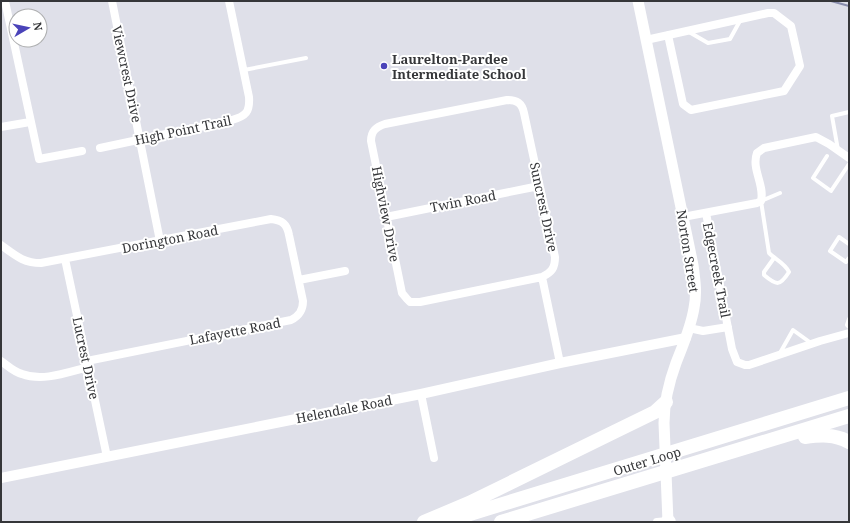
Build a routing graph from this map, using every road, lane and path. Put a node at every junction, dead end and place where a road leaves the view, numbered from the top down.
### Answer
1 (5, 1) edge
2 (112, 1) edge
3 (229, 1) edge
4 (638, 1) edge
5 (742, 19) junction
6 (688, 31) junction
7 (668, 35) junction
8 (646, 40) junction
9 (306, 58) dead end
10 (243, 70) junction
11 (511, 100) joint
12 (849, 112) edge
13 (30, 122) junction
14 (1, 127) edge
15 (140, 139) junction
16 (100, 148) dead end
17 (838, 150) junction
18 (82, 151) dead end
19 (827, 156) dead end
20 (849, 158) edge
21 (849, 164) edge
22 (539, 186) junction
23 (780, 193) dead end
24 (761, 201) junction
25 (706, 213) junction
26 (386, 217) junction
27 (683, 218) junction
28 (160, 241) junction
29 (849, 244) edge
30 (1, 245) edge
31 (774, 258) junction
32 (849, 258) edge
33 (66, 259) junction
34 (345, 271) dead end
35 (542, 277) junction
36 (299, 280) junction
37 (849, 319) edge
38 (728, 327) junction
39 (849, 327) edge
40 (688, 333) junction
41 (849, 334) edge
42 (812, 344) junction
43 (779, 355) junction
44 (1, 361) edge
45 (560, 363) junction
46 (88, 364) junction
47 (421, 394) junction
48 (849, 398) edge
49 (666, 402) junction
50 (849, 416) edge
51 (849, 442) edge
52 (734, 452) junction
53 (107, 457) junction
54 (434, 458) dead end
55 (1, 478) edge
56 (424, 522) edge
57 (444, 522) edge
58 (501, 522) edge
59 (666, 522) edge

1 - 13 street
2 - 15 street, Viewcrest Drive
3 - 10 street, High Point Trail
4 - 8 main road, Norton Street
5 - 6 street
5 - 6 lane
5 - 7 street
6 - 7 street
7 - 8 street
8 - 27 main road, Norton Street
9 - 10 lane
10 - 15 street, High Point Trail
11 - 22 street, Suncrest Drive
11 - 26 street, Highview Drive
12 - 17 lane
13 - 14 street
13 - 18 street
15 - 16 street, High Point Trail
15 - 28 street, Viewcrest Drive
17 - 20 street
17 - 24 street
19 - 21 lane
22 - 26 street, Twin Road
22 - 35 street, Suncrest Drive
23 - 24 lane
24 - 25 street, Edgecreek Trail
24 - 31 lane
25 - 27 street, Edgecreek Trail
25 - 38 street, Edgecreek Trail
26 - 35 street, Highview Drive
27 - 40 main road, Norton Street
28 - 33 street, Dorington Road
28 - 36 street, Dorington Road
29 - 32 lane
30 - 33 street, Dorington Road
31 - 31 lane
33 - 46 street, Lucrest Drive
34 - 36 street
35 - 45 street
36 - 46 street, Lafayette Road
37 - 39 lane
38 - 40 street, Edgecreek Trail
38 - 43 street, Edgecreek Trail
40 - 45 street, Helendale Road
40 - 49 main road, Norton Street
41 - 42 street, Edgecreek Trail
42 - 43 street, Edgecreek Trail
42 - 43 lane
44 - 46 street, Lafayette Road
45 - 47 street, Helendale Road
46 - 53 street, Lucrest Drive
47 - 53 street, Helendale Road
47 - 54 street
48 - 57 highway, Outer Loop
49 - 56 highway
49 - 59 main road, Norton Street
50 - 52 highway, Outer Loop
51 - 52 highway
52 - 58 highway, Outer Loop
53 - 55 street, Helendale Road

